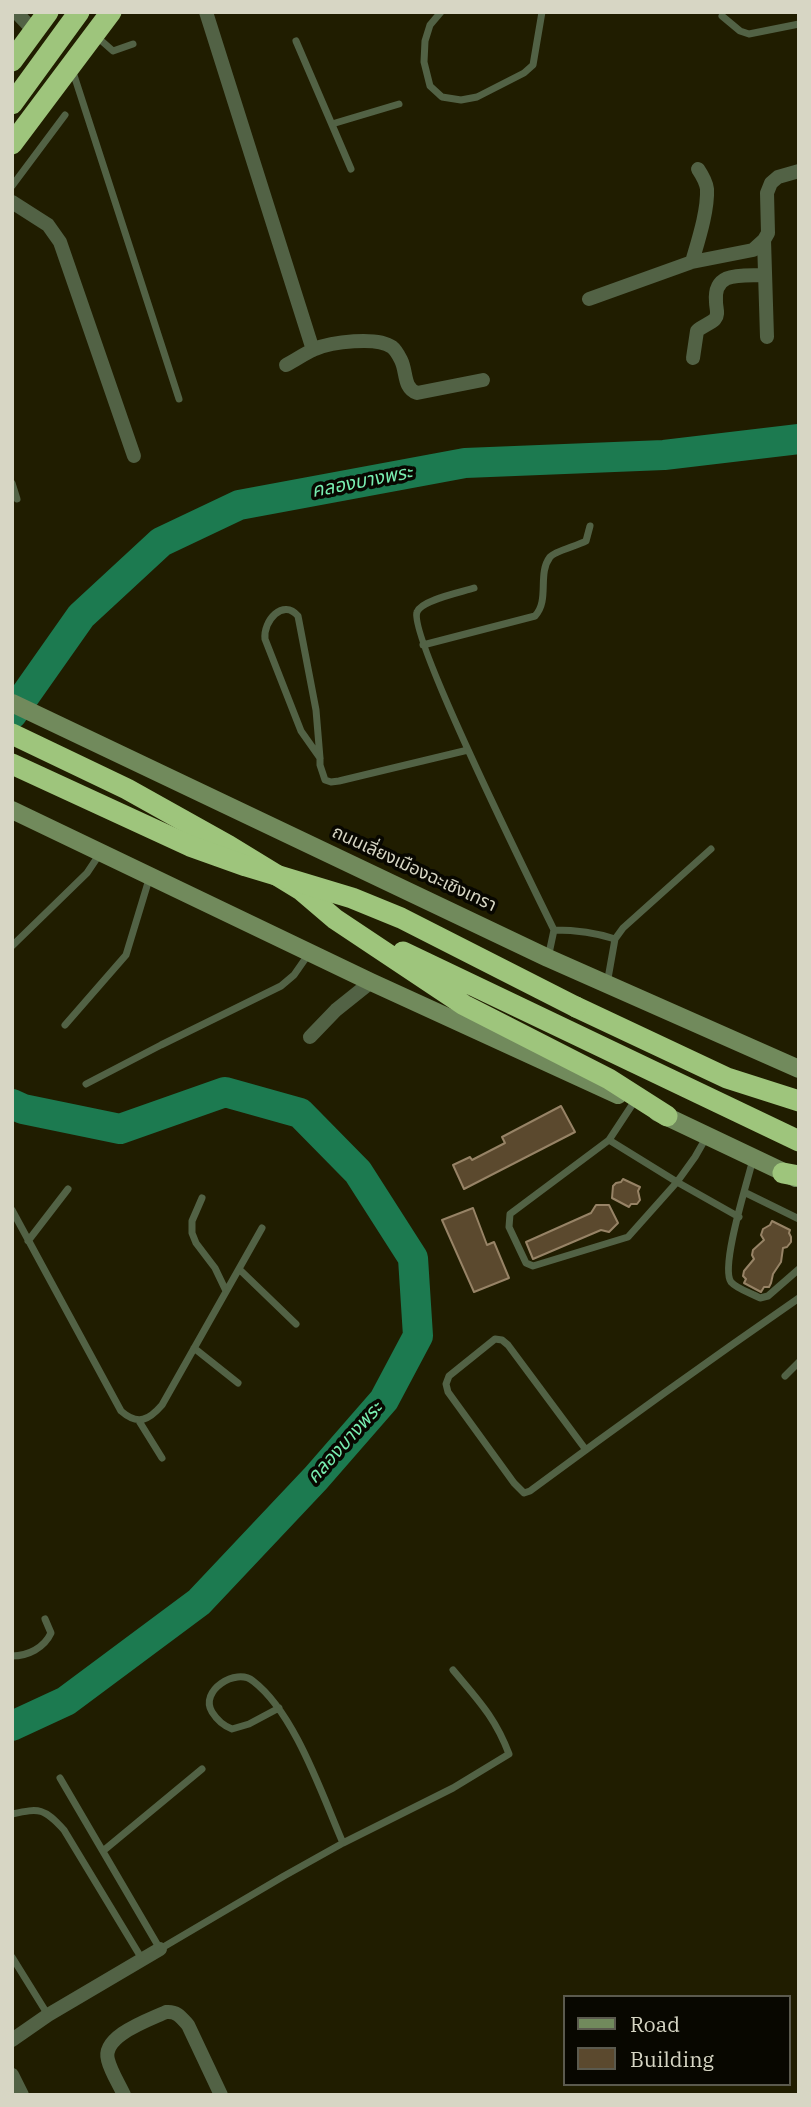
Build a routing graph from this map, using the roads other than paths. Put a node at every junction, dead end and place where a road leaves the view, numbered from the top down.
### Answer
1 (16, 12) edge
2 (48, 12) edge
3 (79, 12) edge
4 (111, 12) edge
5 (206, 12) edge
6 (441, 12) edge
7 (542, 12) edge
8 (722, 16) dead end
9 (799, 24) edge
10 (34, 32) junction
11 (95, 35) junction
12 (296, 41) dead end
13 (133, 44) dead end
14 (12, 61) edge
15 (71, 66) junction
16 (12, 104) edge
17 (399, 104) dead end
18 (65, 114) dead end
19 (332, 124) junction
20 (12, 144) edge
21 (351, 169) dead end
22 (698, 169) dead end
23 (799, 171) edge
24 (12, 186) edge
25 (12, 202) edge
26 (764, 240) junction
27 (692, 262) junction
28 (765, 275) junction
29 (589, 299) dead end
30 (767, 337) dead end
31 (313, 350) junction
32 (693, 358) dead end
33 (286, 365) dead end
34 (483, 380) dead end
35 (179, 398) dead end
36 (134, 456) dead end
37 (12, 483) edge
38 (18, 499) dead end
39 (590, 526) dead end
40 (474, 588) dead end
41 (423, 645) junction
42 (12, 703) edge
43 (12, 734) edge
44 (468, 750) junction
45 (320, 758) junction
46 (12, 764) edge
47 (12, 810) edge
48 (711, 849) dead end
49 (101, 851) junction
50 (150, 875) junction
51 (335, 919) junction
52 (554, 930) junction
53 (615, 939) junction
54 (12, 946) edge
55 (311, 951) junction
56 (548, 958) junction
57 (372, 982) junction
58 (607, 985) junction
59 (65, 1025) dead end
60 (310, 1037) dead end
61 (799, 1069) edge
62 (727, 1078) junction
63 (86, 1084) dead end
64 (634, 1101) junction
65 (799, 1101) edge
66 (799, 1111) edge
67 (667, 1116) junction
68 (707, 1136) junction
69 (609, 1140) junction
70 (799, 1141) edge
71 (753, 1159) junction
72 (793, 1176) edge
73 (677, 1182) junction
74 (68, 1189) dead end
75 (746, 1192) junction
76 (202, 1198) dead end
77 (12, 1210) edge
78 (738, 1217) junction
79 (799, 1219) edge
80 (262, 1228) dead end
81 (28, 1241) junction
82 (239, 1269) junction
83 (799, 1269) edge
84 (226, 1291) junction
85 (799, 1298) edge
86 (296, 1324) dead end
87 (194, 1348) junction
88 (799, 1362) edge
89 (785, 1376) dead end
90 (238, 1383) dead end
91 (139, 1421) junction
92 (586, 1450) junction
93 (162, 1458) dead end
94 (46, 1619) dead end
95 (12, 1656) edge
96 (453, 1670) dead end
97 (279, 1708) junction
98 (202, 1769) dead end
99 (60, 1778) dead end
100 (12, 1814) edge
101 (343, 1843) junction
102 (103, 1851) junction
103 (160, 1949) junction
104 (12, 1957) edge
105 (143, 1959) junction
106 (48, 2015) junction
107 (12, 2040) edge
108 (12, 2075) edge
109 (22, 2095) edge
110 (124, 2095) edge
111 (221, 2095) edge

1 - 10 street
2 - 10 highway
3 - 16 highway
4 - 11 highway
5 - 31 street
6 - 7 lane
8 - 9 lane
10 - 14 highway
11 - 13 lane
11 - 15 highway
12 - 19 lane
15 - 20 highway
15 - 35 lane
17 - 19 lane
18 - 24 lane
19 - 21 lane
22 - 27 street
23 - 26 street
25 - 36 street
26 - 27 street
26 - 28 street
27 - 29 street
28 - 30 street
28 - 32 street
31 - 33 street
31 - 34 street
37 - 38 lane
39 - 41 lane
40 - 41 lane
41 - 44 lane
42 - 56 main road, ถนนเลี่ยงเมืองฉะเชิงเทรา
43 - 51 highway
44 - 45 lane
44 - 52 lane
45 - 45 lane
46 - 62 highway, bridge
47 - 49 main road
48 - 53 lane
49 - 50 main road
49 - 54 lane
50 - 55 main road
50 - 59 lane
51 - 67 highway
51 - 70 highway
52 - 53 lane
52 - 56 lane
53 - 58 lane
55 - 57 main road
55 - 63 lane
56 - 58 main road, ถนนเลี่ยงเมืองฉะเชิงเทรา
57 - 60 street
57 - 64 main road
58 - 61 main road, ถนนเลี่ยงเมืองฉะเชิงเทรา
62 - 65 highway
62 - 66 highway
64 - 67 main road
64 - 69 lane
67 - 68 main road
68 - 71 main road
68 - 73 lane
69 - 73 lane
69 - 73 lane
71 - 72 main road
71 - 75 lane
73 - 78 lane
74 - 81 lane
75 - 78 lane
75 - 79 lane
76 - 84 lane
77 - 81 lane
78 - 83 lane
80 - 82 lane
81 - 91 lane
82 - 84 lane
82 - 86 lane
84 - 87 lane
85 - 92 lane
87 - 90 lane
87 - 91 lane
88 - 89 lane
91 - 93 lane
92 - 92 lane
94 - 95 lane
96 - 101 lane
97 - 97 lane
97 - 101 lane
98 - 102 lane
99 - 102 lane
100 - 105 lane
101 - 103 lane
102 - 103 lane
103 - 105 street
104 - 106 lane
105 - 106 street
106 - 107 street
108 - 109 street
110 - 111 street

